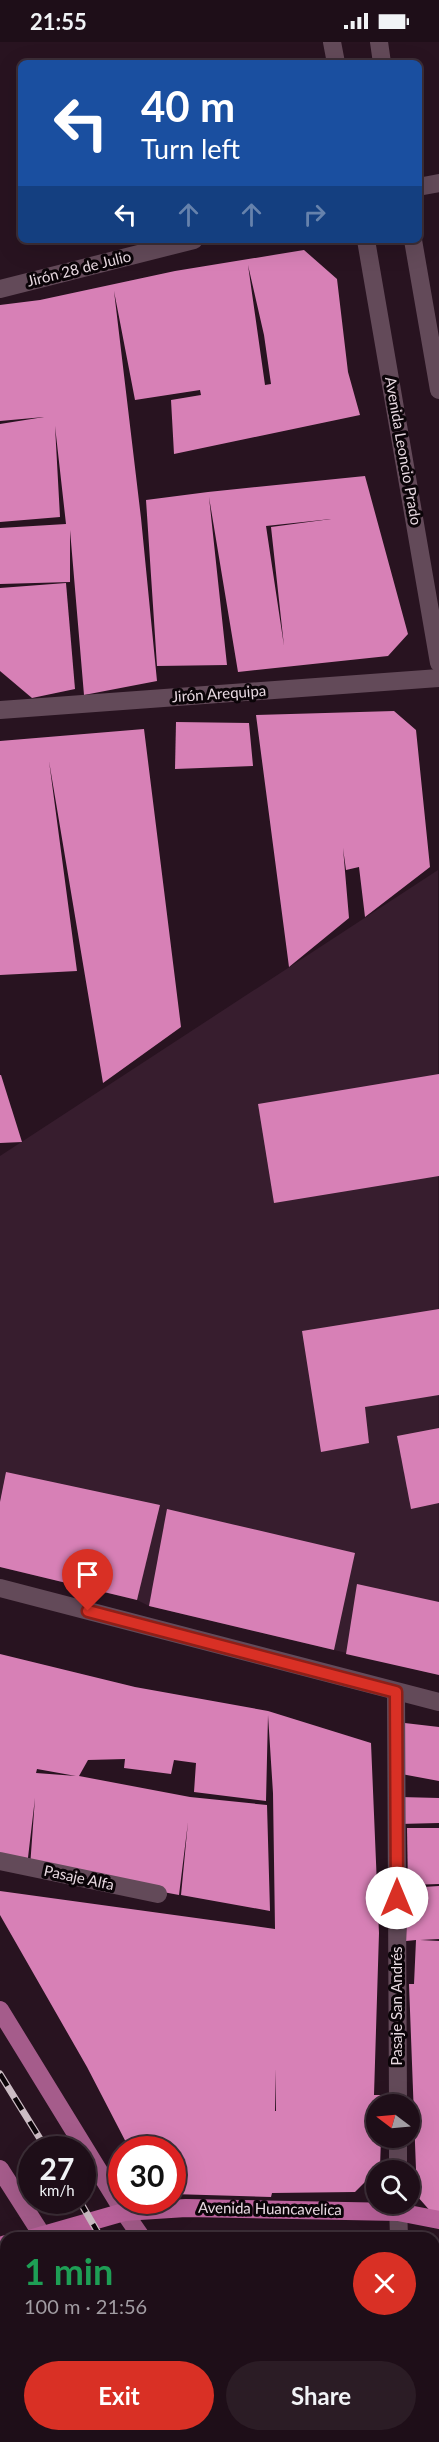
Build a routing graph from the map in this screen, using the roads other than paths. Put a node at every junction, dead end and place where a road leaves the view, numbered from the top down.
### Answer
1 (332, 42) edge
2 (379, 42) edge
3 (335, 60) edge
4 (382, 60) edge
5 (439, 183) edge
6 (422, 186) edge
7 (182, 243) edge
8 (367, 243) edge
9 (414, 243) edge
10 (0, 289) edge
11 (439, 390) edge
12 (439, 663) edge
13 (439, 678) edge
14 (0, 710) edge
15 (0, 1588) edge
16 (396, 1692) junction
17 (439, 1702) edge
18 (0, 1861) edge
19 (158, 1894) dead end
20 (0, 2010) edge
21 (398, 2094) edge
22 (0, 2169) edge
23 (108, 2186) edge
24 (366, 2207) edge
25 (186, 2208) edge
26 (117, 2214) edge
27 (125, 2214) edge
28 (398, 2214) edge
29 (420, 2214) edge
30 (439, 2220) edge
31 (37, 2232) edge
32 (57, 2232) edge
33 (138, 2232) edge
34 (399, 2232) edge

1 - 3 street
2 - 4 street
5 - 6 street
7 - 10 street, Jirón 28 de Julio
8 - 12 street, Avenida Leoncio Prado
9 - 11 street
13 - 14 street, Jirón Arequipa
15 - 16 street
16 - 17 street
16 - 21 street, Pasaje San Andrés
18 - 19 street, Pasaje Alfa
20 - 23 main road
22 - 31 main road
24 - 25 highway, Avenida Huancavelica
26 - 32 highway, Avenida Huancavelica
27 - 33 main road
28 - 34 street
29 - 30 highway, Avenida Huancavelica

